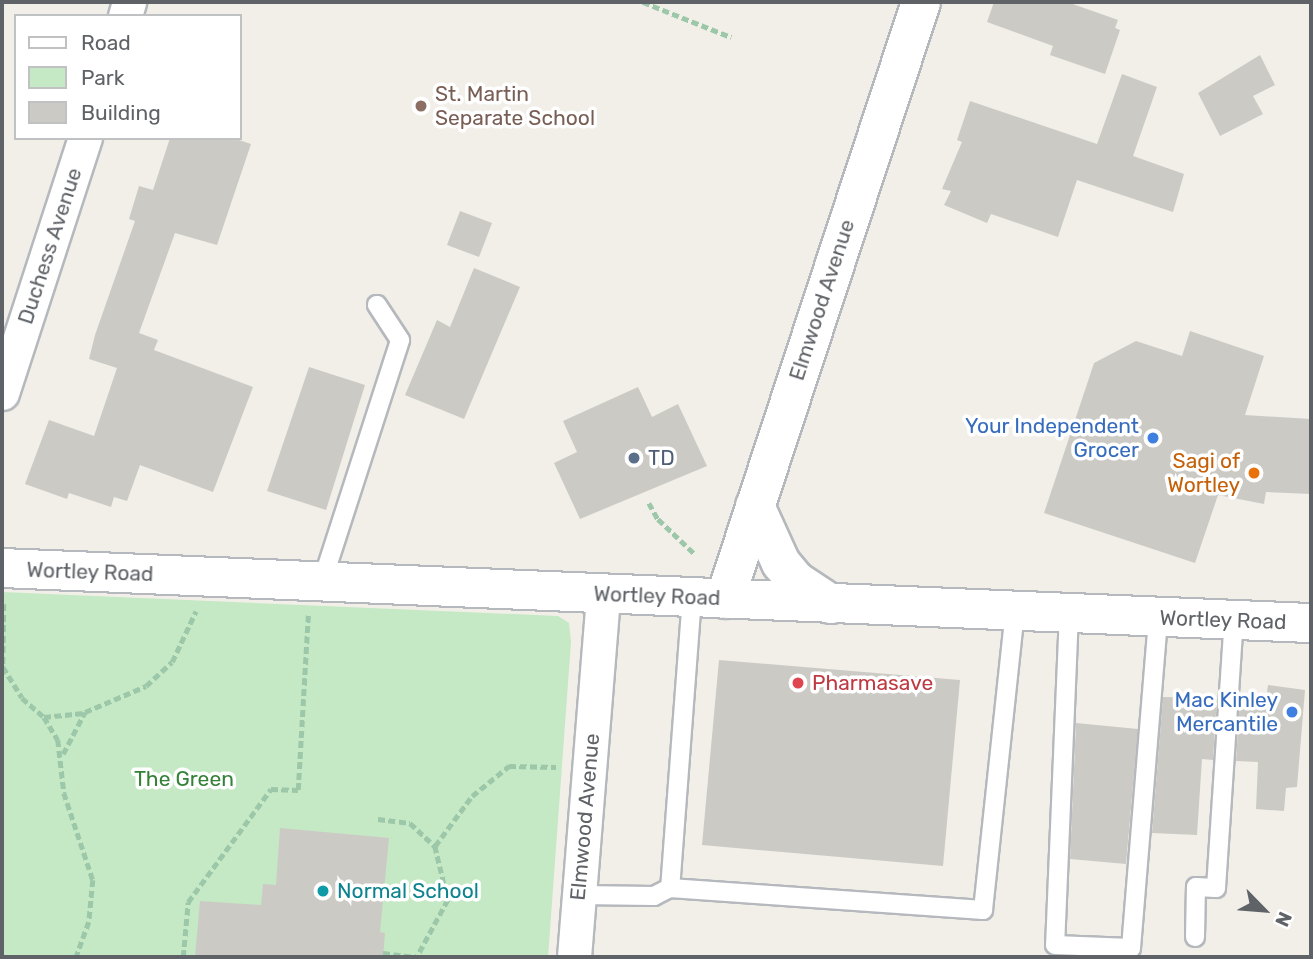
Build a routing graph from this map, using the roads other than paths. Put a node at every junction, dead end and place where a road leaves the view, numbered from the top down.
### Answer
1 (921, 2) edge
2 (84, 140) edge
3 (377, 305) dead end
4 (2, 393) edge
5 (755, 506) junction
6 (5, 569) edge
7 (316, 582) junction
8 (603, 594) junction
9 (709, 598) junction
10 (831, 604) junction
11 (1015, 611) junction
12 (1069, 613) junction
13 (1157, 617) junction
14 (1234, 620) junction
15 (1311, 623) edge
16 (670, 888) junction
17 (579, 895) junction
18 (1195, 937) dead end
19 (574, 957) edge

1 - 5 street, Elmwood Avenue
2 - 4 street, Duchess Avenue
3 - 7 lane
5 - 9 street, Elmwood Avenue
5 - 10 street
6 - 7 street, Wortley Road
7 - 8 street, Wortley Road
8 - 9 street, Wortley Road
8 - 17 street, Elmwood Avenue
9 - 10 street, Wortley Road
9 - 16 lane
10 - 11 street, Wortley Road
11 - 12 street, Wortley Road
11 - 16 lane
12 - 13 street, Wortley Road
12 - 13 lane
13 - 14 street, Wortley Road
14 - 15 street, Wortley Road
14 - 18 lane
16 - 17 lane
17 - 19 street, Elmwood Avenue

